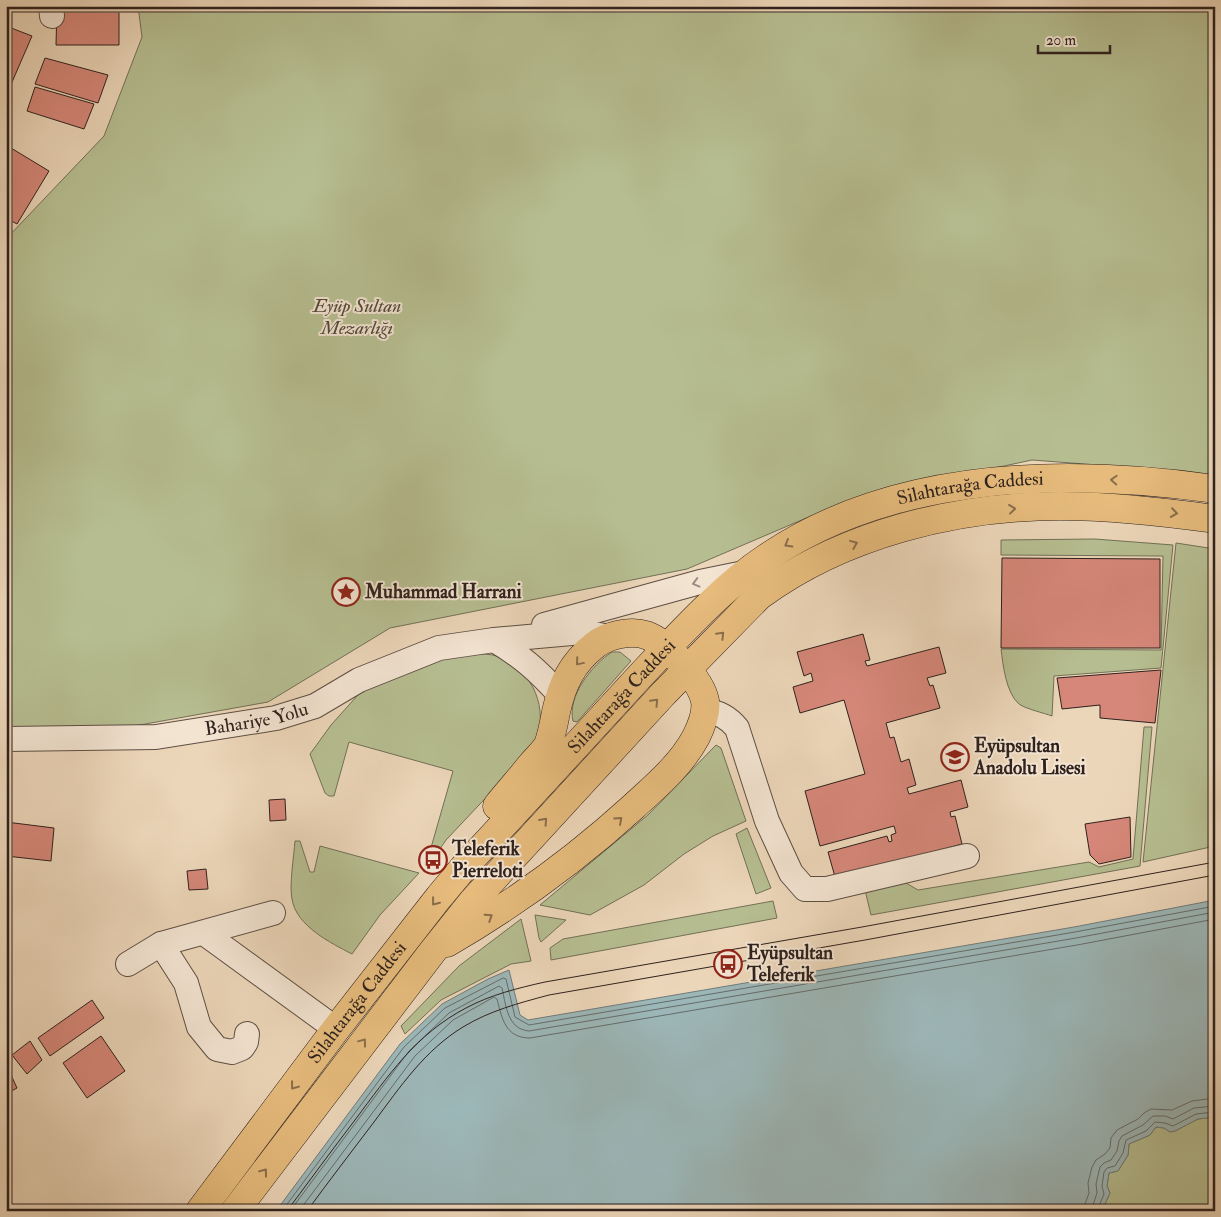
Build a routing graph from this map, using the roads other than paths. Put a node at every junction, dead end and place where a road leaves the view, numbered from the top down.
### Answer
1 (1215, 489) edge
2 (1215, 519) edge
3 (744, 573) junction
4 (610, 637) junction
5 (494, 640) junction
6 (666, 649) junction
7 (687, 669) junction
8 (560, 695) junction
9 (705, 710) junction
10 (6, 739) edge
11 (478, 852) junction
12 (967, 856) dead end
13 (274, 912) dead end
14 (204, 933) junction
15 (161, 944) junction
16 (433, 951) junction
17 (128, 964) dead end
18 (336, 1029) junction
19 (247, 1034) dead end
20 (200, 1211) edge
21 (235, 1211) edge

1 -> 3 main road, Silahtarağa Caddesi
7 -> 2 main road, Silahtarağa Caddesi
3 -> 5 street
3 - 6 main road, Silahtarağa Caddesi
4 - 5 street
4 - 6 main road
4 -> 8 main road
5 - 8 street
5 - 10 street, Bahariye Yolu
6 - 7 main road
6 - 11 main road, Silahtarağa Caddesi
7 - 9 main road
16 -> 7 main road, Silahtarağa Caddesi
8 - 11 main road
9 - 12 street
16 -> 9 main road
11 -> 18 main road, Silahtarağa Caddesi
13 - 14 street
14 - 15 street
14 - 18 street
15 - 17 street
15 - 19 street
21 -> 16 main road, Silahtarağa Caddesi
18 -> 20 main road, Silahtarağa Caddesi

